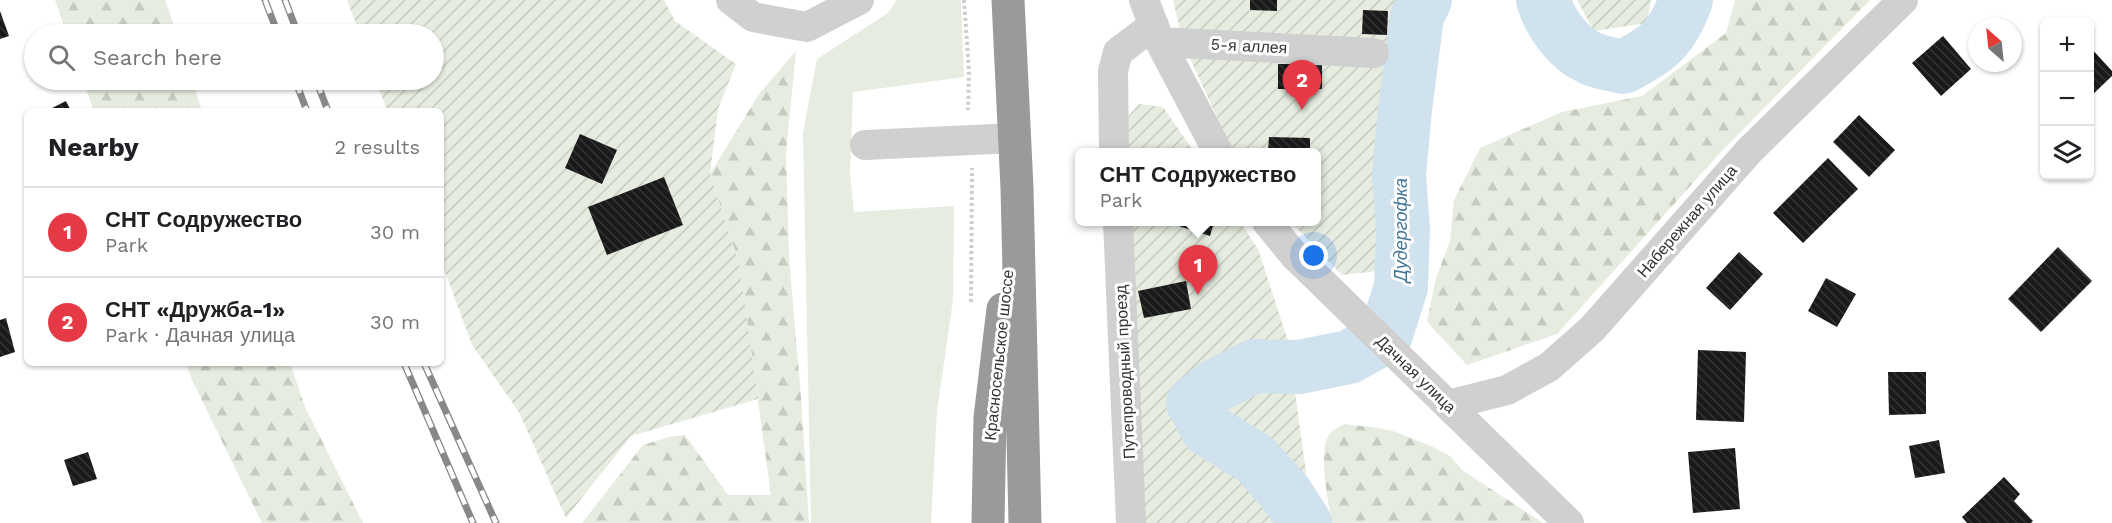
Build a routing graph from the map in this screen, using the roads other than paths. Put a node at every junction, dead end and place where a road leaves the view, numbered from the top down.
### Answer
1 (731, 0) edge
2 (859, 0) edge
3 (1008, 0) edge
4 (1903, 0) edge
5 (1153, 22) edge
6 (1374, 53) dead end
7 (1015, 138) junction
8 (865, 145) dead end
9 (1114, 148) edge
10 (1216, 148) edge
11 (1017, 188) junction
12 (1118, 226) edge
13 (1271, 226) edge
14 (1448, 405) junction
15 (988, 523) edge
16 (1025, 523) edge
17 (1131, 523) edge
18 (1569, 523) edge

1 - 2 street
3 - 7 highway, Красносельское шоссе
4 - 14 street, Набережная улица
5 - 6 street, 5-я аллея
5 - 9 street
5 - 10 street
7 - 8 street
7 - 11 highway, Красносельское шоссе
11 - 15 highway, Красносельское шоссе
11 - 16 highway, Красносельское шоссе
12 - 17 street, Путепроводный проезд
13 - 14 street, Дачная улица
14 - 18 street, Дачная улица

